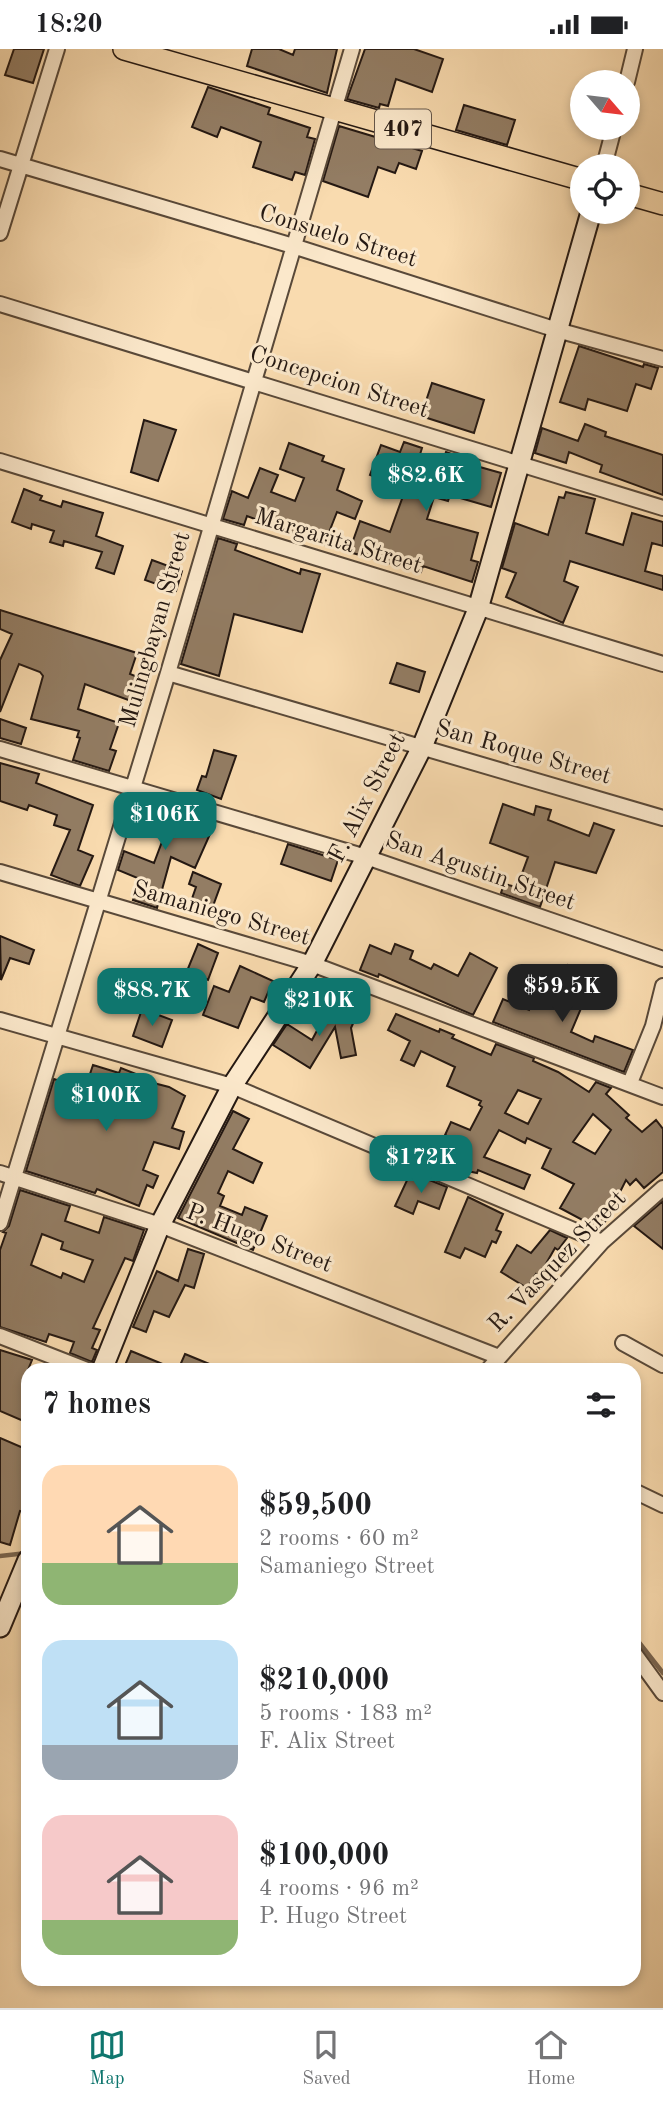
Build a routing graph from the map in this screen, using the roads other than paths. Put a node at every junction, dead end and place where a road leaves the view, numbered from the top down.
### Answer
1 (57, 49) edge
2 (124, 49) edge
3 (352, 49) edge
4 (635, 49) edge
5 (629, 70) edge
6 (336, 110) junction
7 (0, 159) edge
8 (22, 165) junction
9 (570, 176) edge
10 (640, 197) edge
11 (663, 204) edge
12 (588, 224) edge
13 (0, 233) edge
14 (293, 246) junction
15 (0, 304) edge
16 (557, 330) junction
17 (663, 359) edge
18 (253, 379) junction
19 (0, 461) edge
20 (519, 464) junction
21 (663, 508) edge
22 (209, 527) junction
23 (478, 609) junction
24 (663, 664) edge
25 (168, 673) junction
26 (422, 747) junction
27 (0, 749) edge
28 (132, 790) junction
29 (663, 818) edge
30 (366, 857) junction
31 (0, 872) edge
32 (97, 902) junction
33 (663, 959) edge
34 (313, 964) junction
35 (663, 986) edge
36 (0, 1020) edge
37 (54, 1037) junction
38 (630, 1083) junction
39 (232, 1086) junction
40 (663, 1097) edge
41 (7, 1175) edge
42 (663, 1189) edge
43 (0, 1223) edge
44 (160, 1224) junction
45 (602, 1242) junction
46 (0, 1336) edge
47 (623, 1343) dead end
48 (499, 1357) junction
49 (69, 1363) edge
50 (105, 1363) edge
51 (494, 1363) edge
52 (663, 1365) edge
53 (641, 1494) edge
54 (663, 1505) edge
55 (21, 1581) edge
56 (0, 1627) edge
57 (641, 1663) edge
58 (663, 1693) edge

1 - 8 street
2 - 6 main road, 407
3 - 6 street, Mulingbayan Street
4 - 5 street
6 - 9 main road, 407
6 - 14 street, Mulingbayan Street
7 - 8 street, Consuelo Street
8 - 13 street
8 - 14 street, Consuelo Street
10 - 11 main road
12 - 16 main road, F. Alix Street
14 - 16 street, Consuelo Street
14 - 18 street, Mulingbayan Street
15 - 18 street, Concepcion Street
16 - 17 street, Consuelo Street
16 - 20 main road, F. Alix Street
18 - 20 street, Concepcion Street
18 - 22 street, Mulingbayan Street
19 - 22 street, Margarita Street
20 - 21 street, Concepcion Street
20 - 23 main road, F. Alix Street
22 - 23 street, Margarita Street
22 - 25 street, Mulingbayan Street
23 - 24 street, Margarita Street
23 - 26 main road, F. Alix Street
25 - 26 street, San Roque Street
25 - 28 street, Mulingbayan Street
26 - 29 street, San Roque Street
26 - 30 main road, F. Alix Street
27 - 28 street, San Agustin Street
28 - 30 street, San Agustin Street
28 - 32 street, Mulingbayan Street
30 - 33 street, San Agustin Street
30 - 34 main road, F. Alix Street
31 - 32 street, Samaniego Street
32 - 34 street, Samaniego Street
32 - 37 street, Mulingbayan Street
34 - 38 street, Samaniego Street
34 - 39 main road, F. Alix Street
35 - 38 street
36 - 37 street
37 - 39 street
37 - 41 street, Mulingbayan Street
38 - 40 street, Samaniego Street
39 - 44 main road, F. Alix Street
39 - 45 street
41 - 43 street, Mulingbayan Street
41 - 44 street, P. Hugo Street
42 - 45 street, R. Vasquez Street
44 - 48 street, P. Hugo Street
44 - 50 main road, F. Alix Street
45 - 48 street, R. Vasquez Street
46 - 49 street
47 - 52 street
48 - 51 street, R. Vasquez Street
53 - 54 street
55 - 56 main road
57 - 58 street

